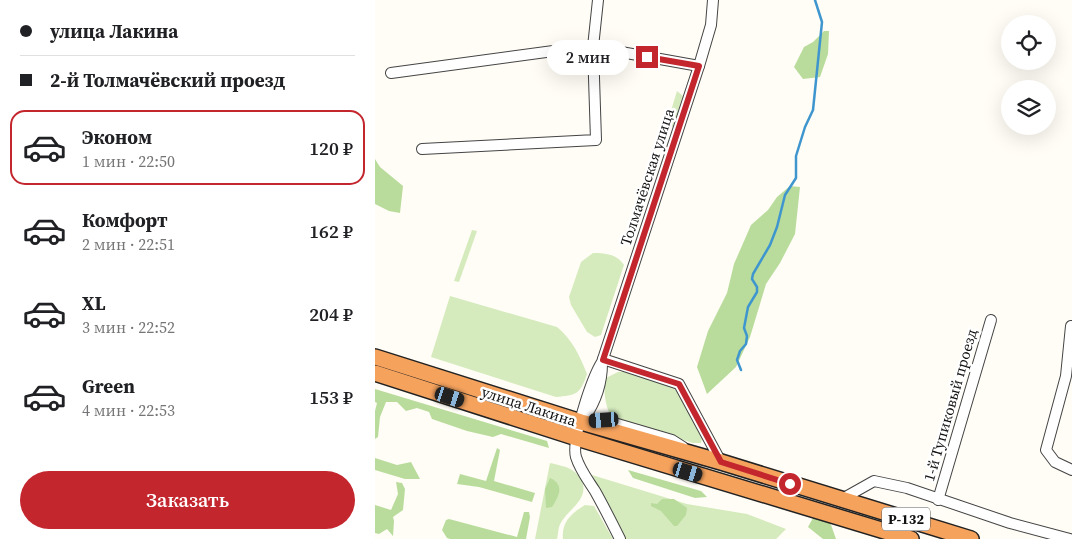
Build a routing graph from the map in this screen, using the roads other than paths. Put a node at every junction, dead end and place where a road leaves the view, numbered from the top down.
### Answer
1 (597, 0) edge
2 (713, 0) edge
3 (593, 47) junction
4 (699, 66) junction
5 (391, 73) dead end
6 (422, 149) dead end
7 (991, 320) dead end
8 (1071, 326) edge
9 (375, 357) edge
10 (602, 361) junction
11 (375, 373) edge
12 (581, 422) junction
13 (577, 438) junction
14 (721, 462) junction
15 (1072, 470) edge
16 (842, 499) junction
17 (938, 500) junction
18 (620, 539) edge
19 (911, 539) edge
20 (971, 539) edge
21 (1070, 539) edge

1 - 3 street
2 - 4 street, Толмачёвская улица
3 - 4 street
3 - 5 street
3 - 6 street
4 - 10 street, Толмачёвская улица
7 - 17 street, 1-й Тупиковый проезд
8 - 15 street
9 - 12 highway, улица Лакина / Р-132
10 - 12 street, Толмачёвская улица
10 - 14 street
11 - 13 highway, улица Лакина / Р-132
12 - 13 street, Толмачёвская улица
12 - 14 highway, улица Лакина / Р-132
13 - 18 street, Толмачёвская улица
13 - 19 highway, улица Лакина / Р-132
14 - 16 highway, улица Лакина / Р-132
16 - 17 street
16 - 20 highway, улица Лакина / Р-132
17 - 21 street

